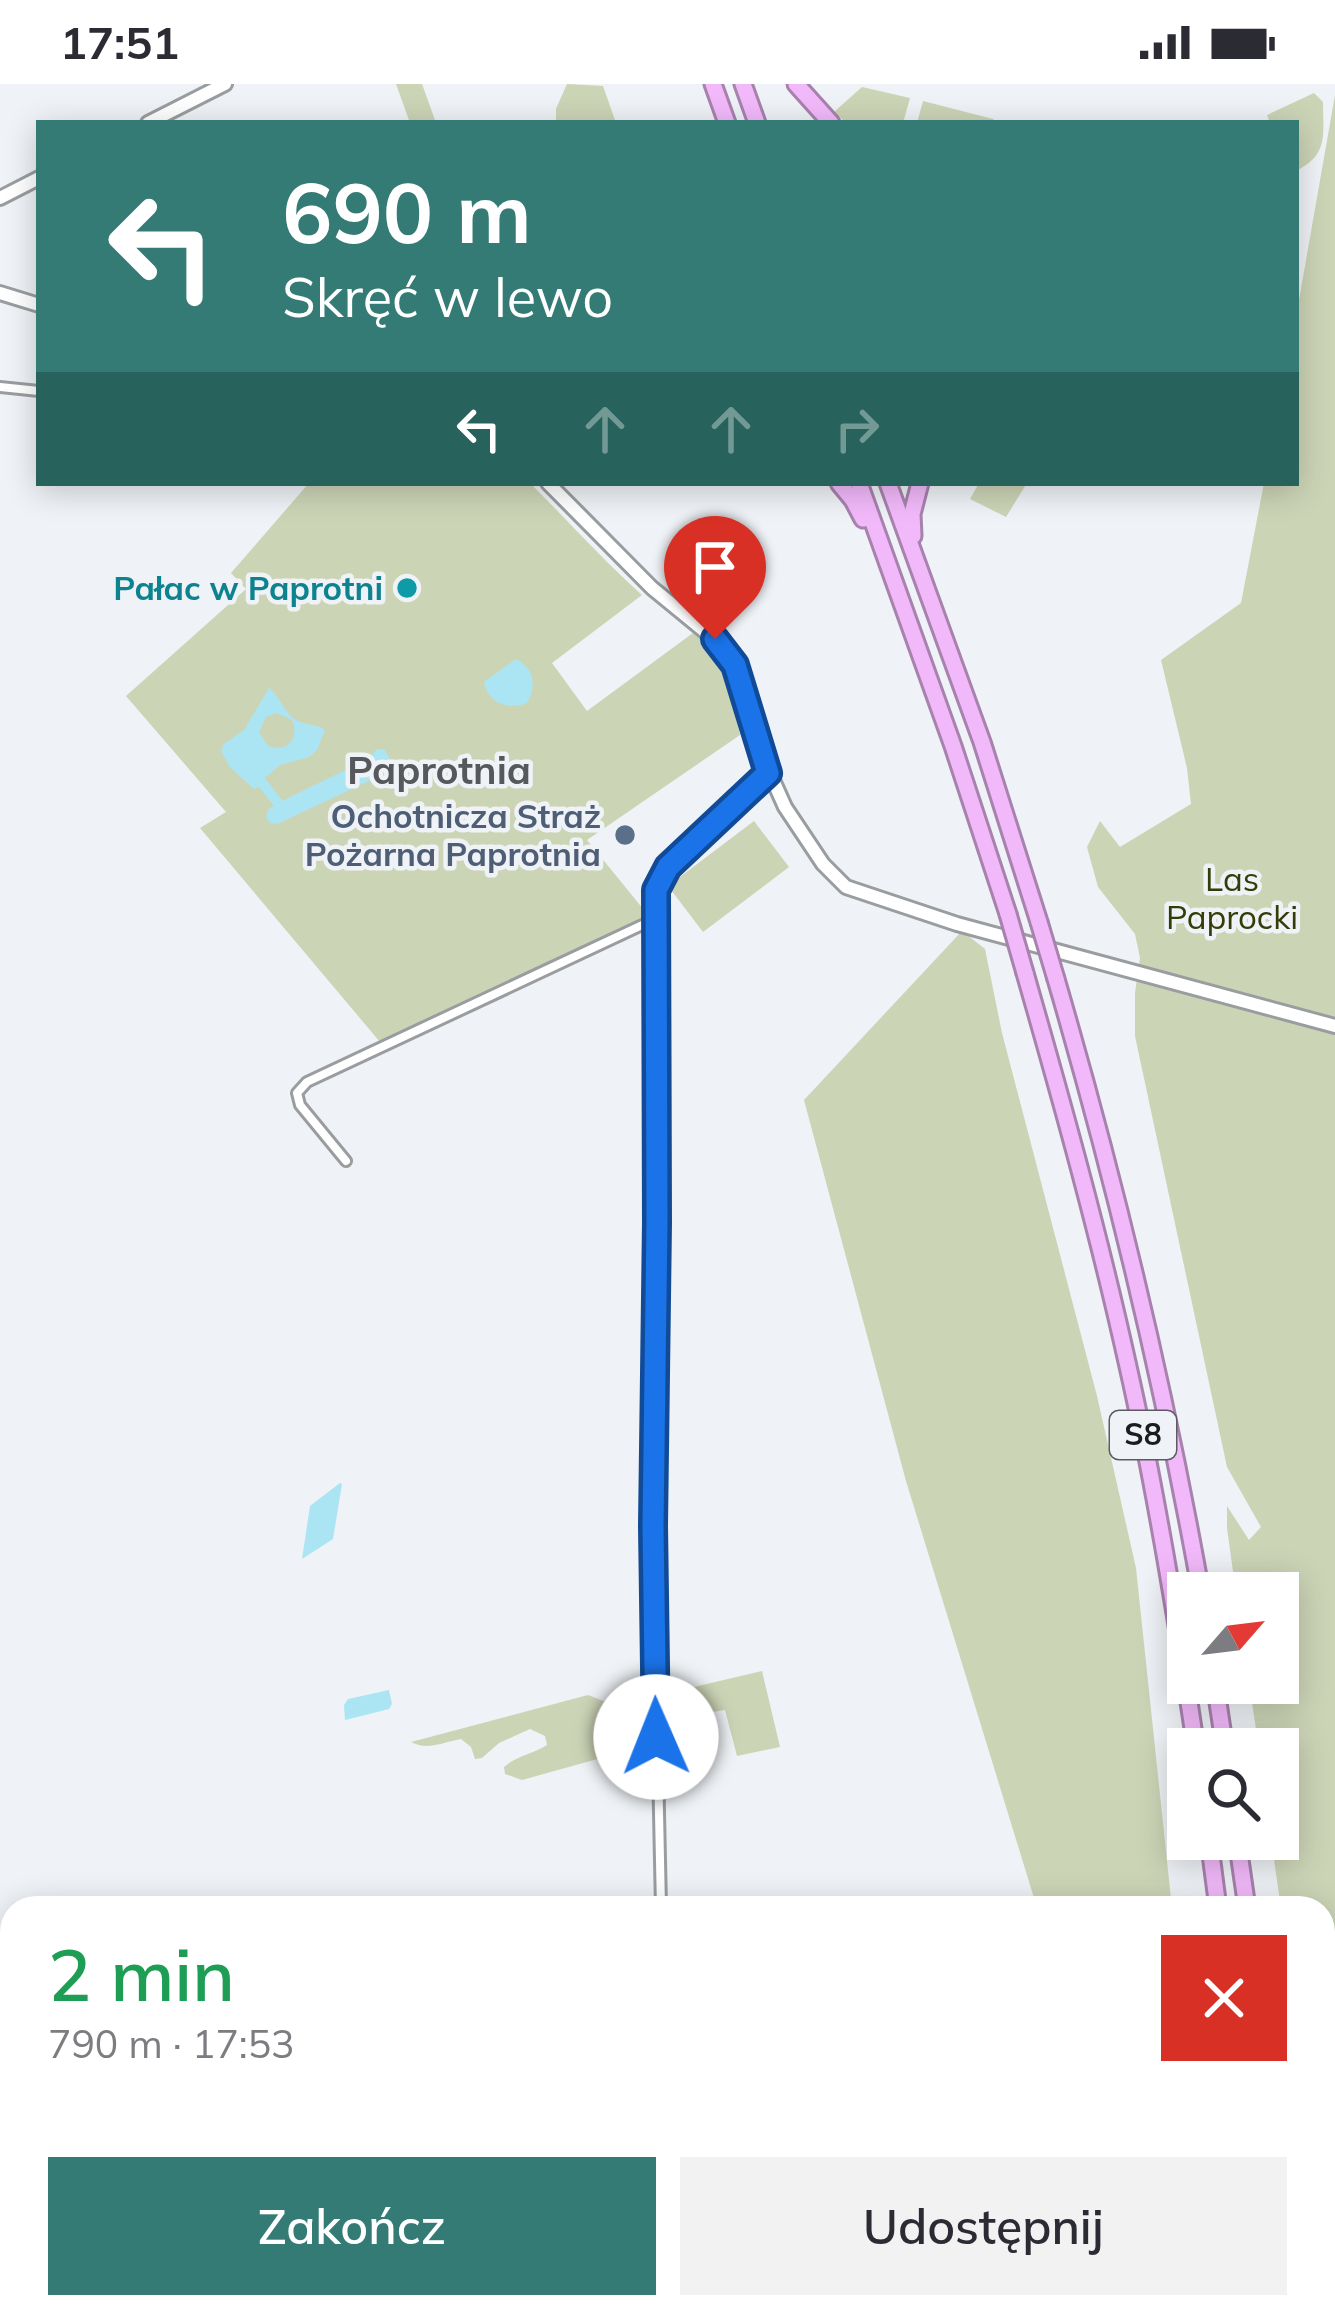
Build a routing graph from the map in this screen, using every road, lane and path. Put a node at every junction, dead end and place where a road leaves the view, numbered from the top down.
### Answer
1 (225, 84) edge
2 (713, 84) edge
3 (742, 84) edge
4 (796, 84) edge
5 (154, 120) edge
6 (726, 120) edge
7 (756, 120) edge
8 (828, 120) edge
9 (36, 180) edge
10 (0, 198) edge
11 (0, 293) edge
12 (36, 304) edge
13 (0, 387) edge
14 (36, 391) edge
15 (551, 486) edge
16 (841, 486) edge
17 (860, 486) edge
18 (889, 486) edge
19 (919, 486) edge
20 (913, 550) junction
21 (890, 569) junction
22 (768, 773) junction
23 (655, 919) junction
24 (1335, 1026) edge
25 (346, 1161) dead end
26 (1197, 1572) edge
27 (1193, 1728) edge
28 (1212, 1860) edge
29 (1240, 1860) edge
30 (661, 1896) edge
31 (1216, 1896) edge
32 (1244, 1896) edge

1 - 5 street
2 - 6 highway
3 - 7 highway
4 - 8 highway
9 - 10 street
11 - 12 street
13 - 14 street
15 - 22 street
16 - 21 highway
17 - 21 highway, S8
18 - 20 highway, S8
19 - 20 highway
20 - 26 highway, S8, bridge
21 - 27 highway, S8, bridge
22 - 23 street
22 - 24 street
23 - 25 street
23 - 30 street
28 - 31 highway
29 - 32 highway

